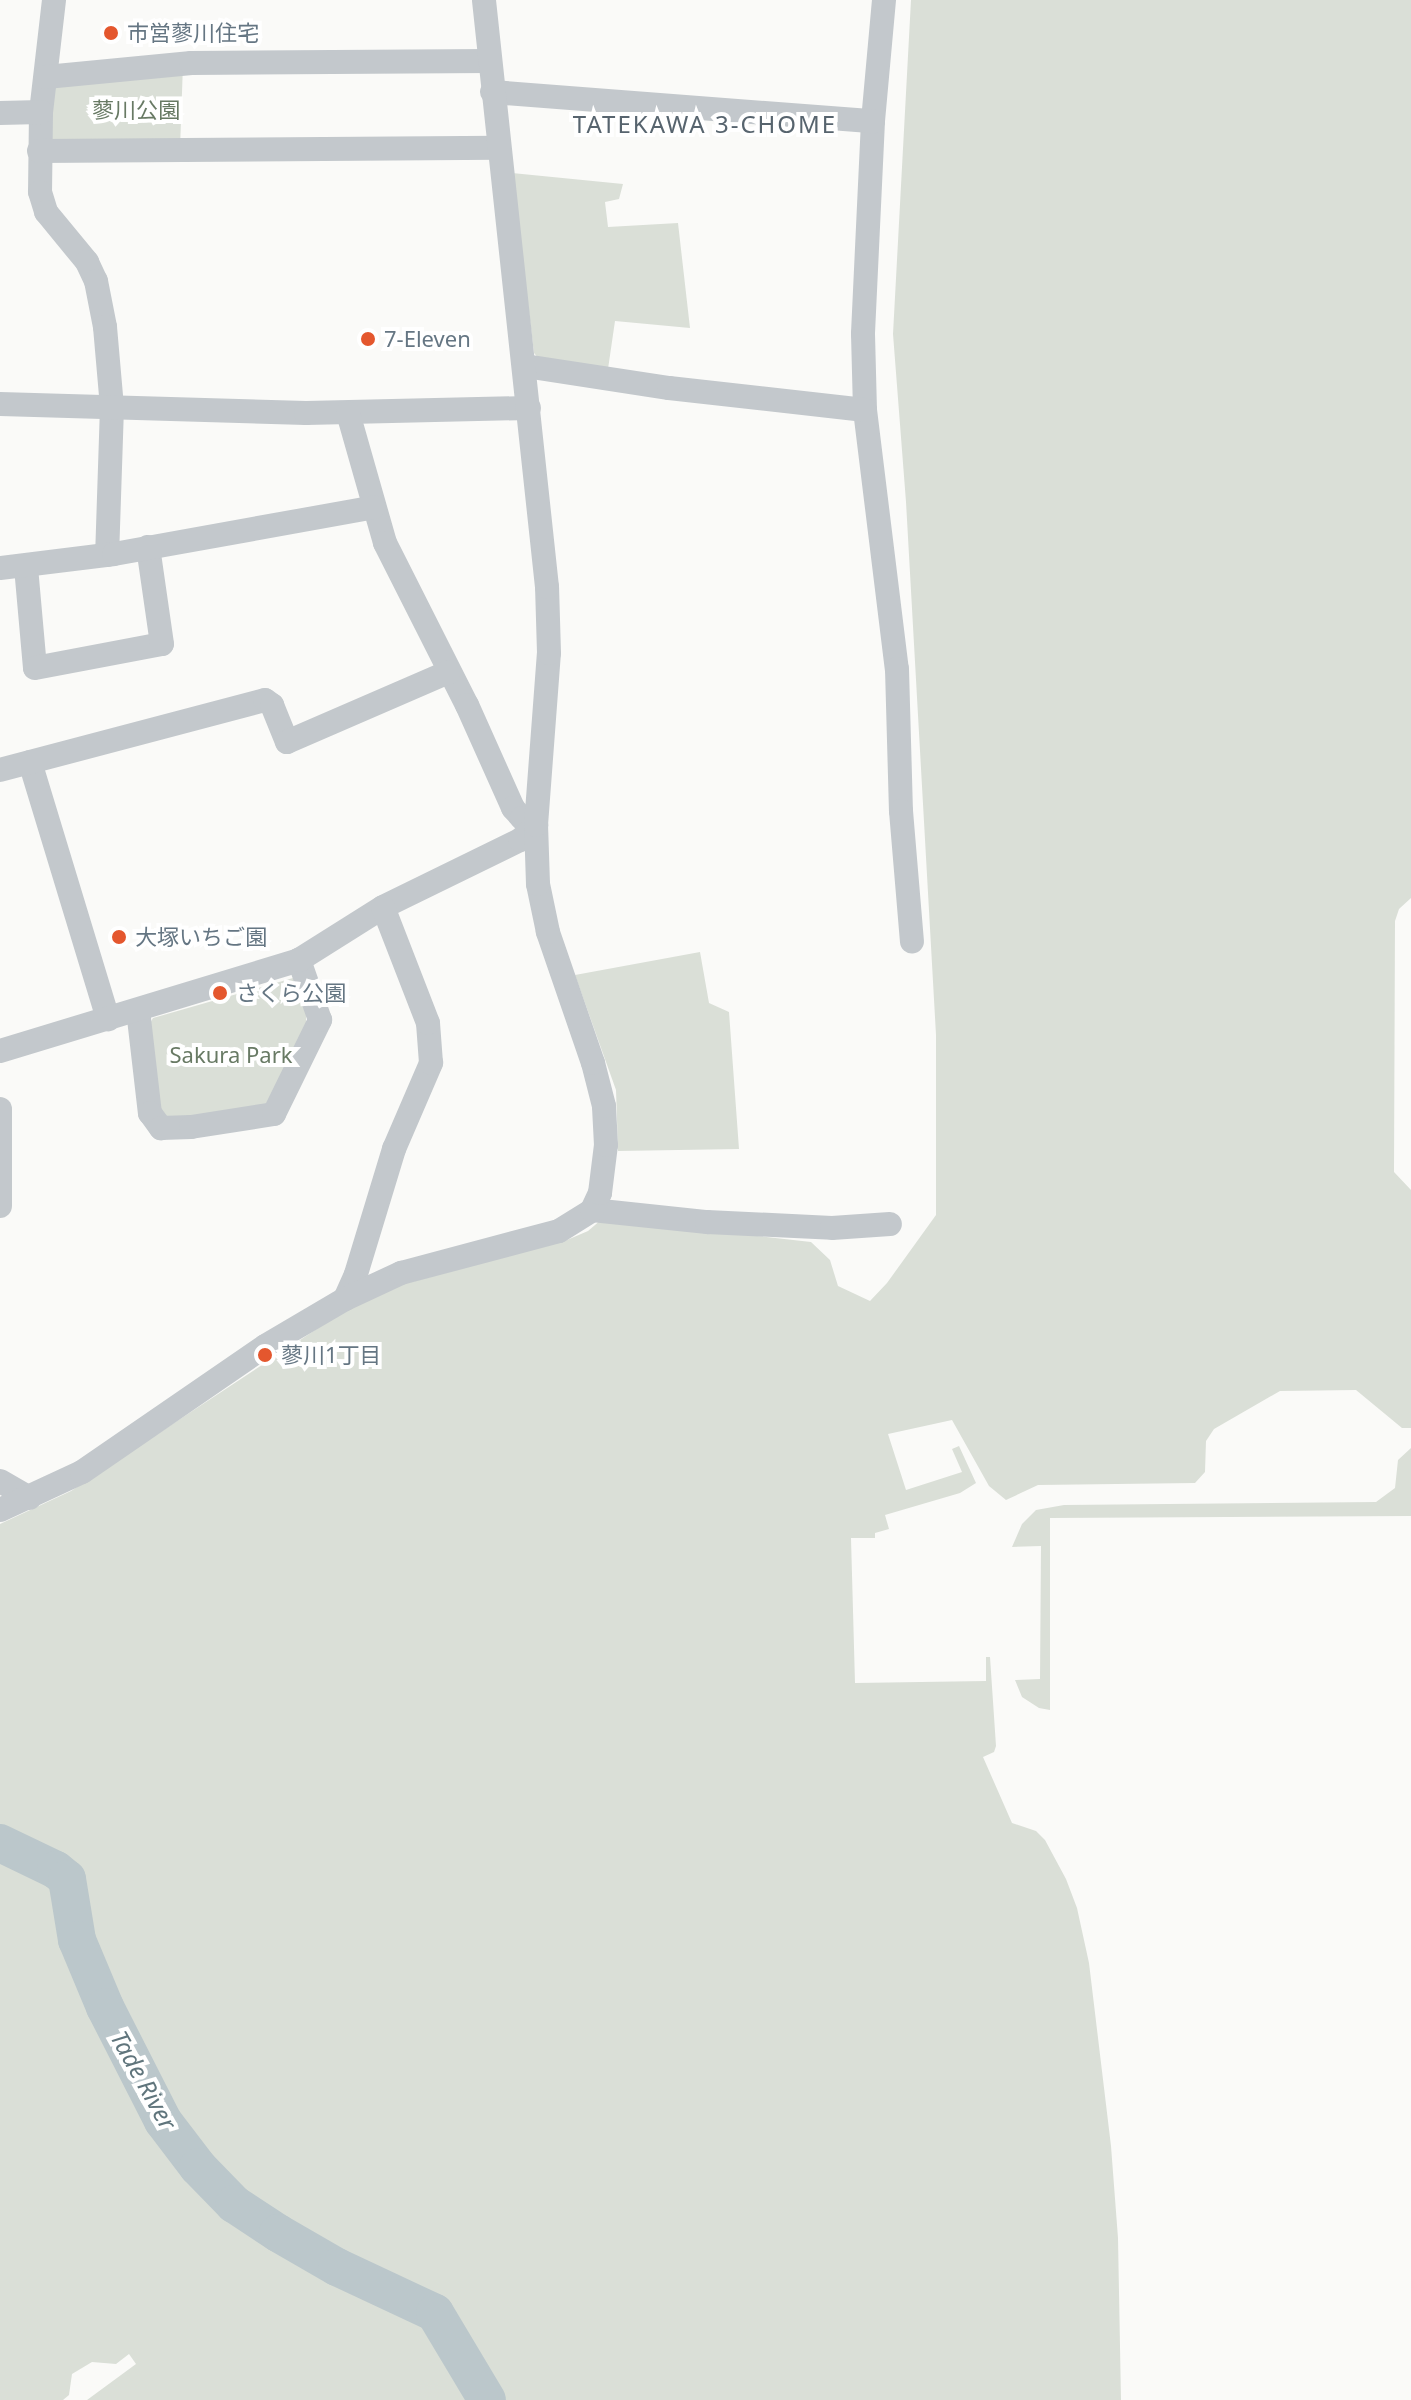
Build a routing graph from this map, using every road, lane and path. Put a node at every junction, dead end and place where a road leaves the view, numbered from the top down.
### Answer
1 (54, 0) edge
2 (484, 0) edge
3 (884, 0) edge
4 (490, 61) junction
5 (46, 77) junction
6 (492, 92) junction
7 (41, 112) junction
8 (0, 113) edge
9 (873, 121) junction
10 (499, 148) junction
11 (39, 151) junction
12 (525, 366) junction
13 (0, 404) edge
14 (112, 407) junction
15 (529, 408) junction
16 (865, 410) junction
17 (348, 413) junction
18 (374, 507) junction
19 (148, 547) junction
20 (107, 555) junction
21 (26, 567) junction
22 (0, 568) edge
23 (449, 672) junction
24 (30, 762) junction
25 (0, 770) edge
26 (536, 825) junction
27 (383, 907) junction
28 (912, 942) dead end
29 (299, 960) junction
30 (138, 1010) junction
31 (108, 1019) junction
32 (0, 1051) edge
33 (0, 1109) edge
34 (0, 1206) edge
35 (592, 1210) junction
36 (890, 1224) dead end
37 (345, 1299) junction
38 (0, 1481) edge
39 (29, 1498) junction
40 (0, 1510) edge

1 - 5 street
2 - 4 street
3 - 9 street
4 - 5 street
4 - 6 street
5 - 7 street
6 - 9 street
6 - 10 street
7 - 8 street
7 - 11 street
9 - 16 street
10 - 11 street
10 - 12 street
11 - 14 street
12 - 15 street
12 - 16 street
13 - 14 street
14 - 17 street
14 - 20 street
15 - 17 street
15 - 26 street
16 - 28 street
17 - 18 street
18 - 19 street
18 - 23 street
19 - 20 street
19 - 21 street
20 - 21 street
21 - 22 street
23 - 24 street
23 - 26 street
24 - 25 street
24 - 31 street
26 - 27 street
26 - 35 street
27 - 29 street
27 - 37 street
29 - 30 street
29 - 30 street
30 - 31 street
31 - 32 street
33 - 34 street
35 - 36 street
35 - 37 street
37 - 39 street
38 - 39 street
39 - 40 street

